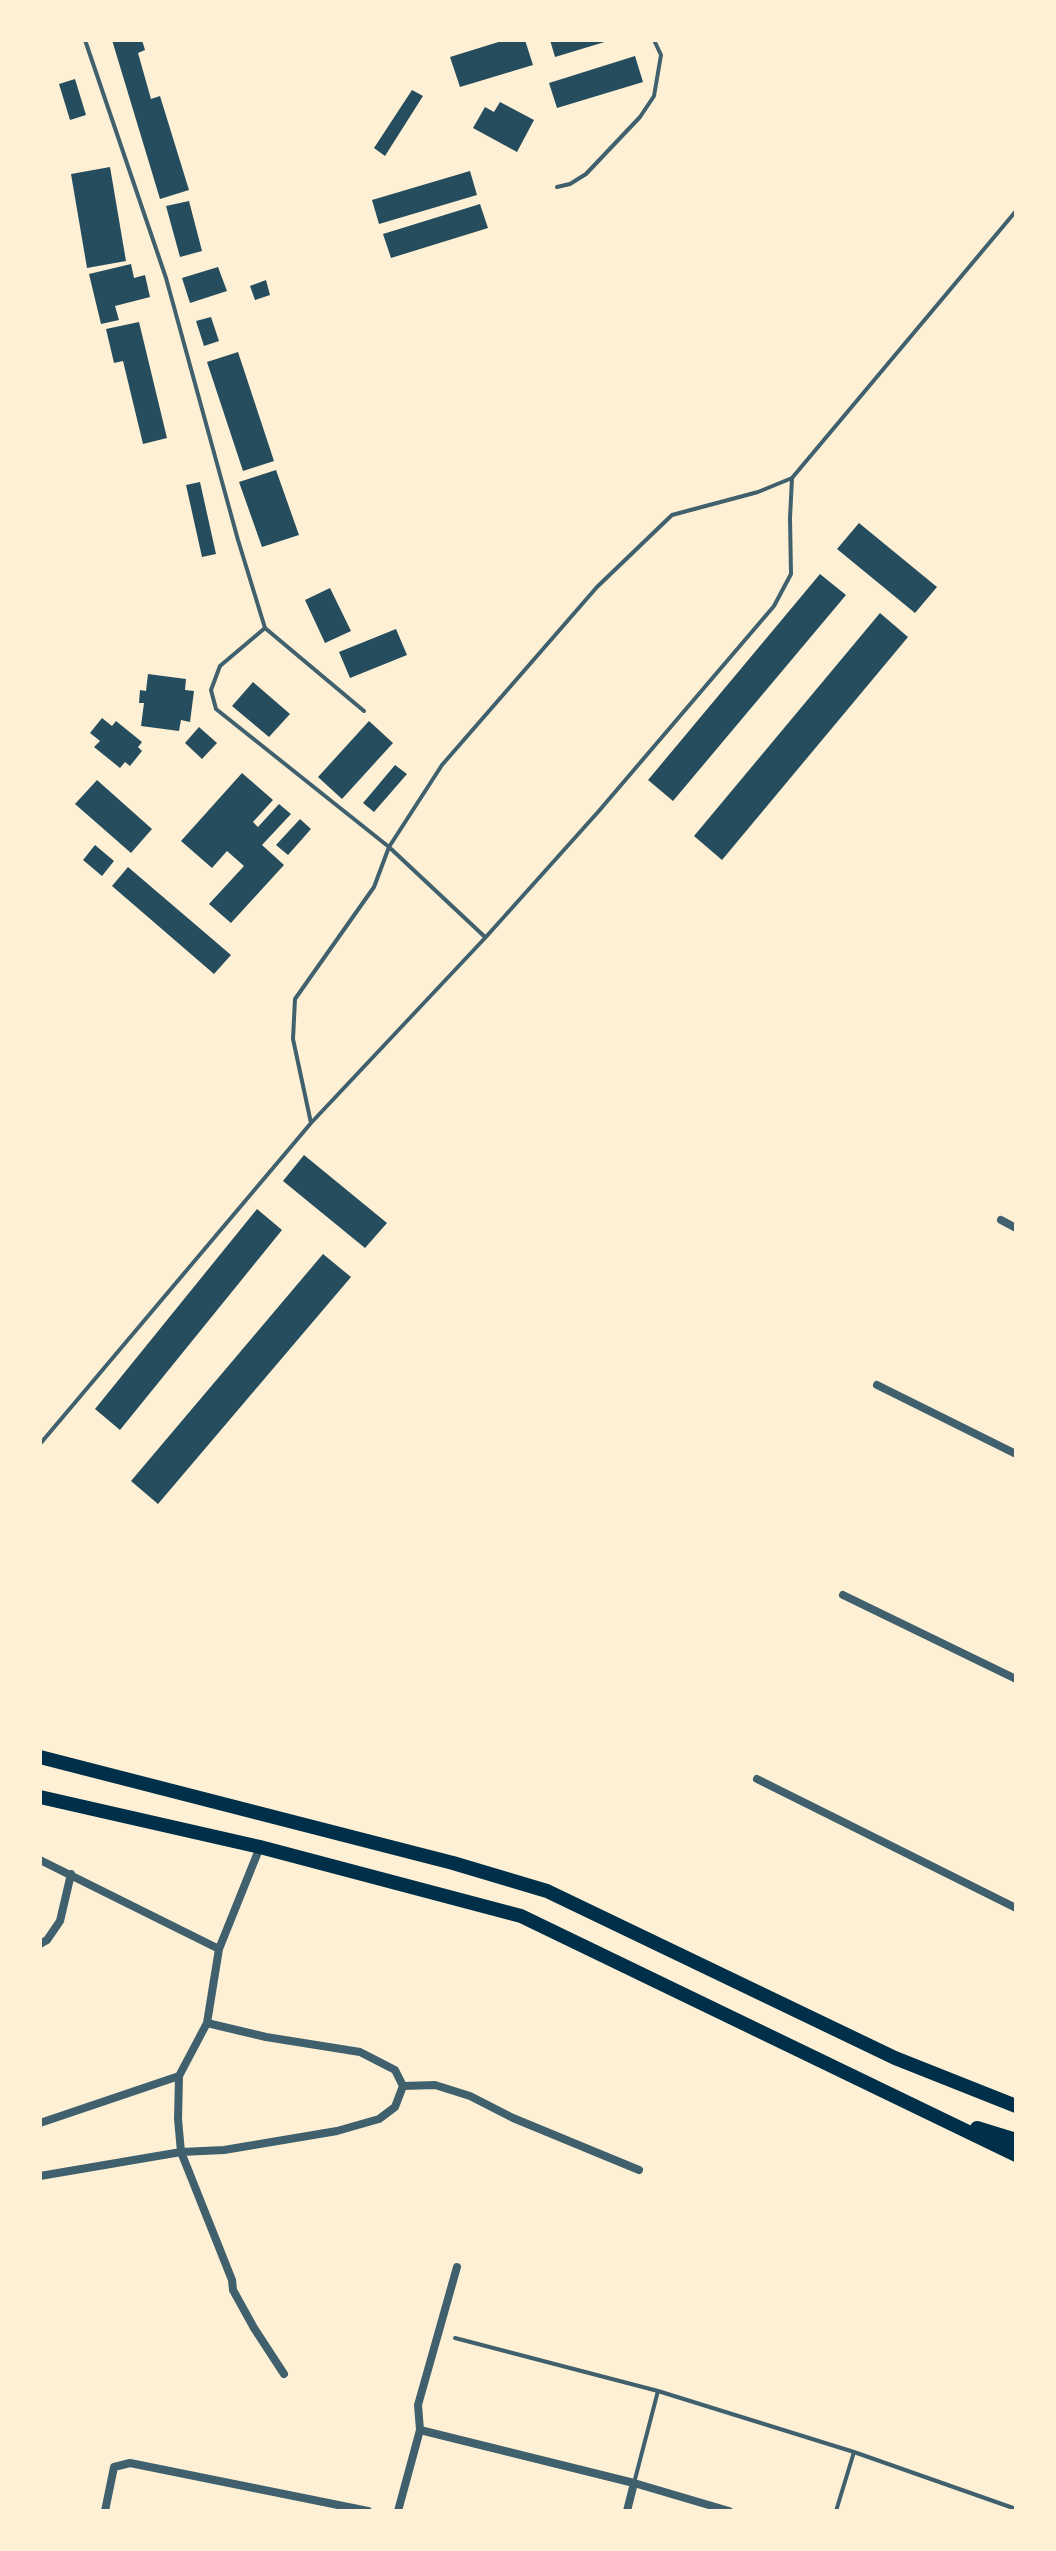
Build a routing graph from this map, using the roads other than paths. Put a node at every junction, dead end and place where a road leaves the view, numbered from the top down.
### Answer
1 (85, 40) edge
2 (654, 40) edge
3 (557, 187) dead end
4 (1016, 211) edge
5 (792, 478) junction
6 (265, 628) junction
7 (364, 711) dead end
8 (389, 847) junction
9 (485, 938) junction
10 (311, 1123) junction
11 (1001, 1220) dead end
12 (1016, 1228) edge
13 (877, 1385) dead end
14 (40, 1444) edge
15 (1016, 1454) edge
16 (843, 1595) dead end
17 (1016, 1679) edge
18 (40, 1757) edge
19 (757, 1779) dead end
20 (40, 1797) edge
21 (260, 1847) junction
22 (40, 1860) edge
23 (71, 1874) junction
24 (1016, 1908) edge
25 (40, 1944) edge
26 (219, 1949) junction
27 (207, 2023) junction
28 (179, 2076) junction
29 (403, 2086) junction
30 (1016, 2106) edge
31 (939, 2116) junction
32 (40, 2123) edge
33 (1016, 2140) edge
34 (181, 2152) junction
35 (1016, 2155) edge
36 (639, 2170) dead end
37 (40, 2176) edge
38 (457, 2267) dead end
39 (455, 2338) dead end
40 (284, 2374) dead end
41 (658, 2391) junction
42 (420, 2430) junction
43 (854, 2452) junction
44 (634, 2483) junction
45 (1016, 2509) edge
46 (105, 2511) edge
47 (368, 2511) edge
48 (398, 2511) edge
49 (627, 2511) edge
50 (729, 2511) edge
51 (836, 2511) edge

1 - 6 lane
2 - 3 lane
4 - 5 lane
5 - 8 lane
5 - 9 lane
6 - 7 lane
6 - 8 lane
8 - 9 lane
8 - 10 lane
9 - 10 lane
10 - 14 lane
11 - 12 street
13 - 15 street
16 - 17 street
18 - 30 main road
19 - 24 street
20 - 21 main road
21 - 26 street
21 - 31 main road
22 - 23 street
23 - 25 street
23 - 26 street
26 - 27 street
27 - 28 street
27 - 29 street
28 - 32 street
28 - 34 street
29 - 34 street
29 - 36 street
31 - 33 main road
31 - 35 main road
34 - 37 street
34 - 40 street
38 - 42 street
39 - 41 lane
41 - 43 lane
41 - 44 lane
42 - 44 street
42 - 48 street
43 - 45 lane
43 - 51 lane
44 - 49 street
44 - 50 street
46 - 47 street

